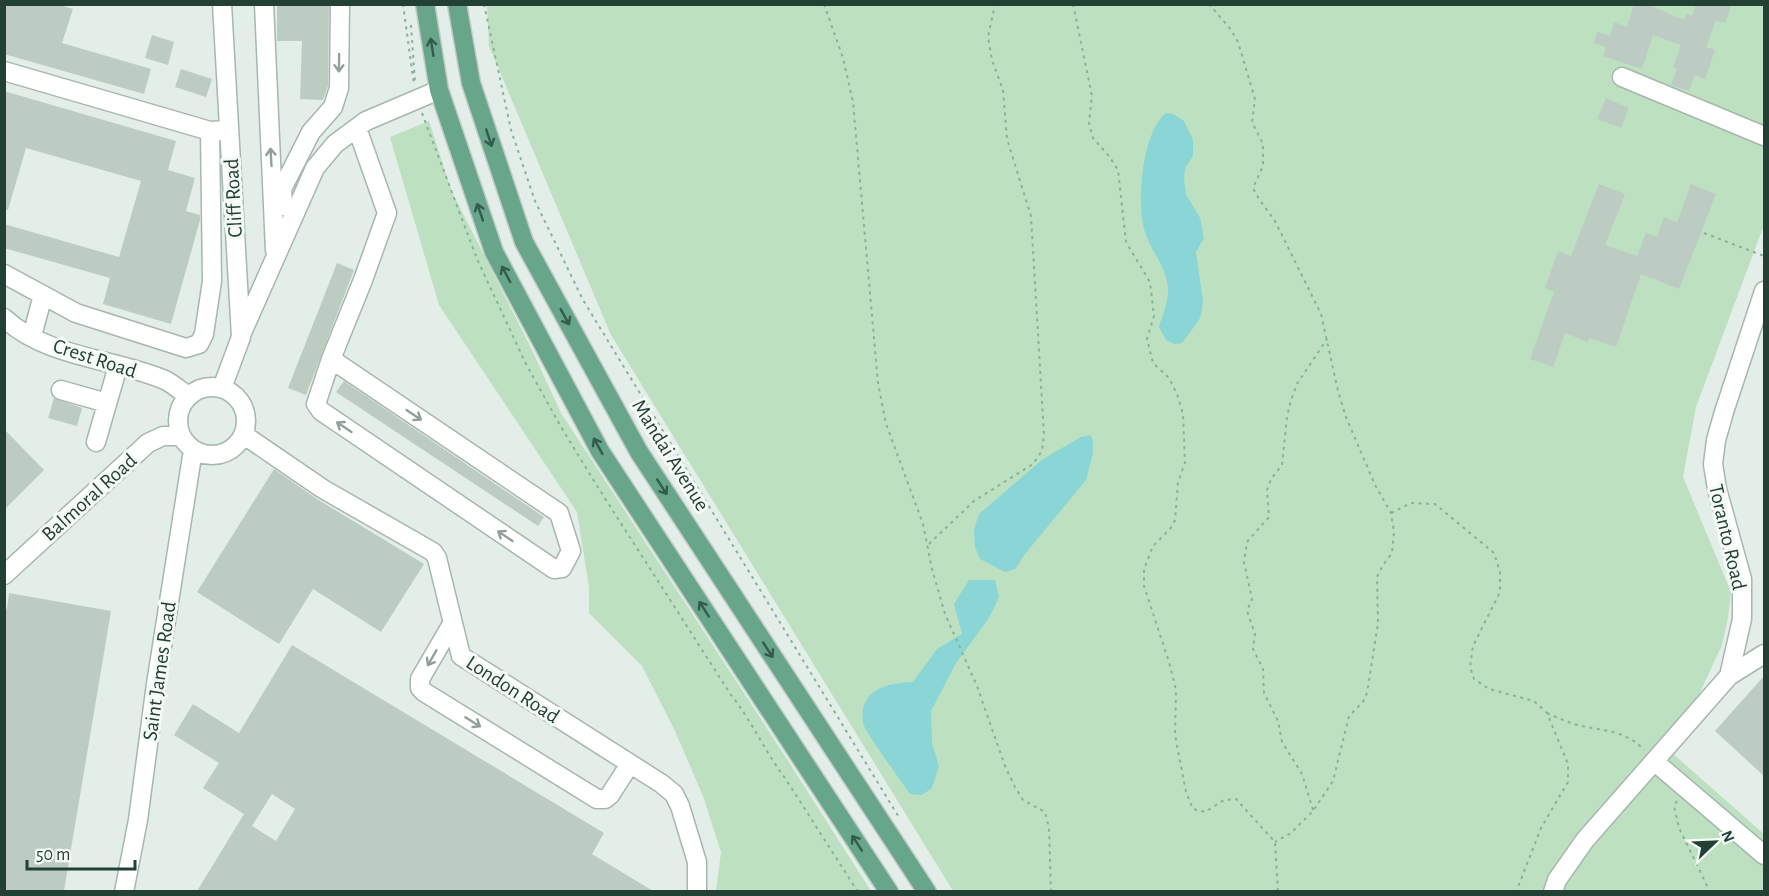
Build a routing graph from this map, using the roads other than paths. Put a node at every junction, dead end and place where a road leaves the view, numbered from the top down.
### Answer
1 (222, 4) edge
2 (264, 4) edge
3 (340, 4) edge
4 (425, 4) edge
5 (458, 4) edge
6 (4, 71) edge
7 (1622, 77) dead end
8 (439, 90) junction
9 (357, 128) junction
10 (229, 130) junction
11 (210, 132) junction
12 (1764, 136) edge
13 (283, 239) junction
14 (276, 257) junction
15 (4, 274) edge
16 (1764, 291) edge
17 (43, 295) junction
18 (4, 318) edge
19 (32, 336) junction
20 (241, 337) junction
21 (331, 359) junction
22 (118, 366) junction
23 (222, 388) junction
24 (61, 390) dead end
25 (188, 396) junction
26 (107, 403) junction
27 (181, 435) junction
28 (244, 435) junction
29 (96, 442) dead end
30 (193, 450) junction
31 (4, 575) edge
32 (452, 624) junction
33 (1764, 654) edge
34 (1729, 676) junction
35 (1654, 762) junction
36 (630, 764) junction
37 (1764, 855) edge
38 (124, 891) edge
39 (697, 891) edge
40 (889, 891) edge
41 (927, 891) edge
42 (1553, 891) edge

1 - 10 street, Cliff Road
14 -> 2 street
3 -> 13 street
8 -> 4 main road
5 -> 41 main road, Mandai Avenue
6 - 11 street
7 - 12 street
8 - 9 street
40 -> 8 main road
9 - 13 street
9 - 21 street
10 - 11 street
10 - 20 street, Cliff Road
11 - 17 street
13 - 14 street
14 - 20 street
15 - 17 street
16 - 34 street, Toranto Road
17 - 19 street
18 - 19 street, Crest Road
19 - 22 street, Crest Road
20 - 23 street, Cliff Road
21 -> 21 street
22 - 25 street, Crest Road
22 - 26 street
23 - 25 street
23 - 28 street
24 - 26 street
25 - 27 street
26 - 29 street
27 - 30 street
27 - 31 street, Balmoral Road
28 - 30 street
28 - 32 street, London Road
30 - 38 street, Saint James Road
32 - 36 street, London Road
32 -> 36 street
33 - 34 street
34 - 35 street, Toranto Road
35 - 37 street
35 - 42 street, Toranto Road
36 - 39 street, London Road

